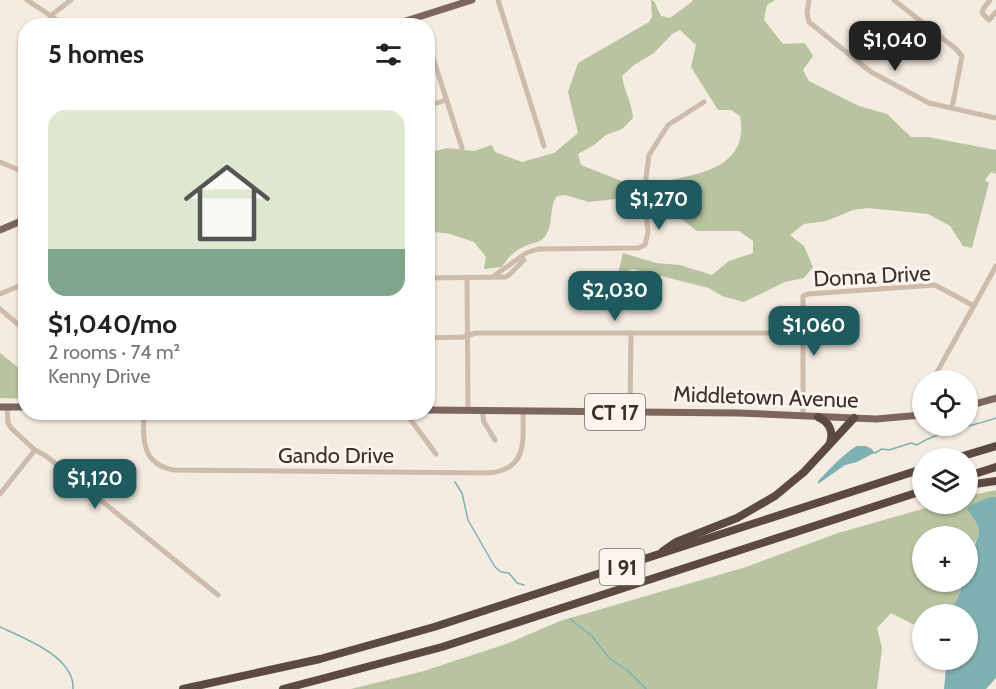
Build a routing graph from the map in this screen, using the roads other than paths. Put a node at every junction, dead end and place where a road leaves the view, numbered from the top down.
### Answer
1 (27, 0) edge
2 (71, 0) edge
3 (472, 0) edge
4 (498, 0) edge
5 (809, 0) edge
6 (894, 0) edge
7 (990, 0) edge
8 (996, 12) edge
9 (50, 15) junction
10 (420, 16) joint
11 (54, 18) edge
12 (414, 18) edge
13 (435, 65) edge
14 (446, 100) junction
15 (704, 102) dead end
16 (435, 104) edge
17 (952, 108) junction
18 (996, 118) edge
19 (544, 146) dead end
20 (462, 148) dead end
21 (0, 162) edge
22 (18, 170) edge
23 (18, 222) edge
24 (0, 230) edge
25 (996, 266) edge
26 (435, 278) edge
27 (467, 279) junction
28 (18, 286) edge
29 (0, 294) edge
30 (974, 306) junction
31 (0, 309) edge
32 (18, 324) edge
33 (631, 333) junction
34 (803, 333) junction
35 (468, 336) junction
36 (435, 338) edge
37 (938, 370) edge
38 (996, 398) edge
39 (978, 403) edge
40 (3, 406) edge
41 (18, 407) edge
42 (435, 410) edge
43 (468, 410) junction
44 (482, 410) junction
45 (523, 411) junction
46 (630, 412) junction
47 (803, 416) junction
48 (912, 416) edge
49 (818, 417) junction
50 (854, 418) junction
51 (144, 420) edge
52 (411, 420) edge
53 (495, 440) dead end
54 (829, 444) junction
55 (996, 446) edge
56 (35, 450) junction
57 (978, 451) edge
58 (436, 454) dead end
59 (996, 467) edge
60 (912, 472) edge
61 (978, 473) edge
62 (996, 481) edge
63 (978, 484) edge
64 (0, 494) edge
65 (912, 494) edge
66 (660, 554) junction
67 (218, 595) dead end
68 (183, 689) edge
69 (284, 689) edge

1 - 9 street
2 - 9 street
3 - 10 main road
4 - 19 street
5 - 17 street
6 - 17 street
7 - 8 street
9 - 11 street
10 - 12 main road
13 - 14 street
14 - 16 street
14 - 20 street
15 - 27 street
17 - 18 street
21 - 22 street
23 - 24 main road
25 - 30 street
26 - 27 street
27 - 35 street
28 - 29 street
30 - 34 street, Donna Drive
30 - 37 street
31 - 32 street
33 - 34 street
33 - 35 street
33 - 46 street
34 - 47 street
35 - 36 street
35 - 43 street
38 - 39 main road
40 - 41 main road
40 - 56 street
42 - 43 main road, Middletown Avenue / CT 17
43 - 44 main road, Middletown Avenue / CT 17
44 - 45 main road, Middletown Avenue / CT 17
44 - 53 street
45 - 46 main road, Middletown Avenue / CT 17
45 - 51 street, Gando Drive
46 - 47 main road, Middletown Avenue / CT 17
47 - 49 main road, Middletown Avenue / CT 17
48 - 50 main road, Middletown Avenue / CT 17
49 - 50 main road, Middletown Avenue / CT 17
49 - 54 highway
50 - 54 highway
52 - 58 street
54 - 66 highway
55 - 57 highway
56 - 64 street
56 - 67 street
59 - 61 highway
60 - 66 highway, I 91
62 - 63 highway
65 - 69 highway, I 91
66 - 68 highway, I 91

